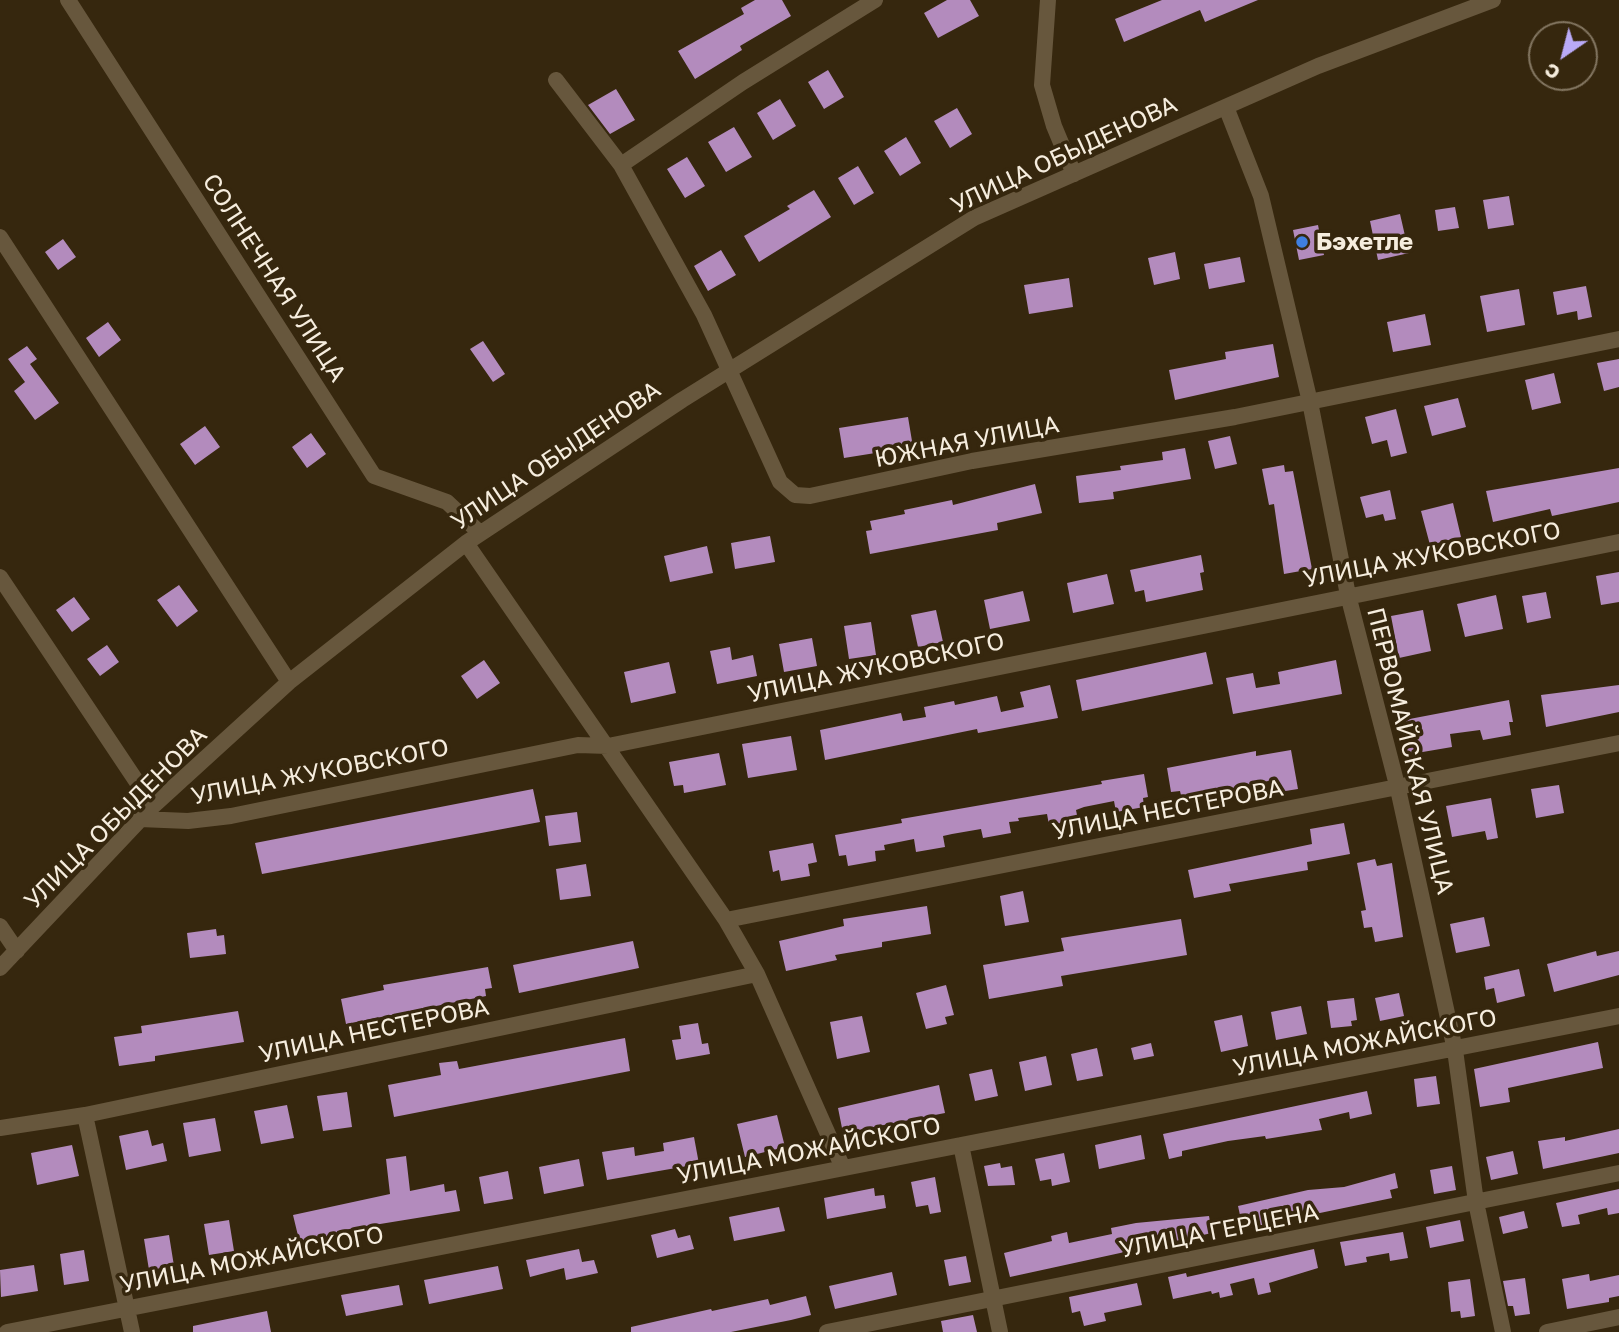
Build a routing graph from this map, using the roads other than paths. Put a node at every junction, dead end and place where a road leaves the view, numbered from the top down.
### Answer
1 (68, 0) edge
2 (875, 0) edge
3 (1048, 0) edge
4 (1493, 0) edge
5 (556, 80) dead end
6 (1226, 107) junction
7 (621, 165) junction
8 (1074, 174) junction
9 (0, 237) edge
10 (1619, 340) edge
11 (730, 370) junction
12 (1310, 402) junction
13 (480, 533) junction
14 (1619, 542) edge
15 (466, 543) junction
16 (0, 577) edge
17 (1348, 595) junction
18 (289, 682) junction
19 (1619, 743) edge
20 (608, 746) junction
21 (1398, 789) junction
22 (153, 806) junction
23 (140, 819) junction
24 (726, 920) junction
25 (0, 926) edge
26 (17, 951) junction
27 (0, 968) edge
28 (757, 974) junction
29 (1619, 1016) edge
30 (1455, 1050) junction
31 (85, 1115) junction
32 (0, 1128) edge
33 (961, 1145) junction
34 (843, 1168) junction
35 (1619, 1172) edge
36 (1476, 1202) junction
37 (992, 1299) junction
38 (127, 1308) junction
39 (1619, 1317) edge
40 (7, 1332) edge
41 (132, 1332) edge
42 (827, 1332) edge
43 (1000, 1332) edge
44 (1503, 1332) edge
45 (1547, 1332) edge

1 - 13 street, СОЛНЕЧНАЯ УЛИЦА
2 - 7 street
3 - 8 street
4 - 6 street, УЛИЦА ОБЫДЕНОВА
5 - 7 street, ЮЖНАЯ УЛИЦА
6 - 8 street, УЛИЦА ОБЫДЕНОВА
6 - 12 street, ПЕРВОМАЙСКАЯ УЛИЦА
7 - 11 street, ЮЖНАЯ УЛИЦА
8 - 11 street, УЛИЦА ОБЫДЕНОВА
9 - 18 street
10 - 12 street, ЮЖНАЯ УЛИЦА
11 - 12 street, ЮЖНАЯ УЛИЦА
11 - 13 street, УЛИЦА ОБЫДЕНОВА
12 - 17 street, ПЕРВОМАЙСКАЯ УЛИЦА
13 - 15 street, УЛИЦА ОБЫДЕНОВА
14 - 17 street, УЛИЦА ЖУКОВСКОГО
15 - 18 street, УЛИЦА ОБЫДЕНОВА
15 - 20 street
16 - 22 street
17 - 20 street, УЛИЦА ЖУКОВСКОГО
17 - 21 street, ПЕРВОМАЙСКАЯ УЛИЦА
18 - 22 street, УЛИЦА ОБЫДЕНОВА
19 - 21 street, УЛИЦА НЕСТЕРОВА
20 - 23 street, УЛИЦА ЖУКОВСКОГО
20 - 24 street
21 - 24 street, УЛИЦА НЕСТЕРОВА
21 - 30 street, ПЕРВОМАЙСКАЯ УЛИЦА
22 - 23 street, УЛИЦА ОБЫДЕНОВА
23 - 26 street, УЛИЦА ОБЫДЕНОВА
24 - 28 street
25 - 26 street
26 - 27 street, УЛИЦА ОБЫДЕНОВА
28 - 31 street, УЛИЦА НЕСТЕРОВА
28 - 34 street
29 - 30 street, УЛИЦА МОЖАЙСКОГО
30 - 33 street, УЛИЦА МОЖАЙСКОГО
30 - 36 street, ПЕРВОМАЙСКАЯ УЛИЦА
31 - 32 street, УЛИЦА НЕСТЕРОВА
31 - 38 street
33 - 34 street, УЛИЦА МОЖАЙСКОГО
33 - 37 street
34 - 38 street, УЛИЦА МОЖАЙСКОГО
35 - 36 street, УЛИЦА ГЕРЦЕНА
36 - 37 street, УЛИЦА ГЕРЦЕНА
36 - 44 street, ПЕРВОМАЙСКАЯ УЛИЦА
37 - 42 street, УЛИЦА ГЕРЦЕНА
37 - 43 street
38 - 40 street, УЛИЦА МОЖАЙСКОГО
38 - 41 street
39 - 45 street

